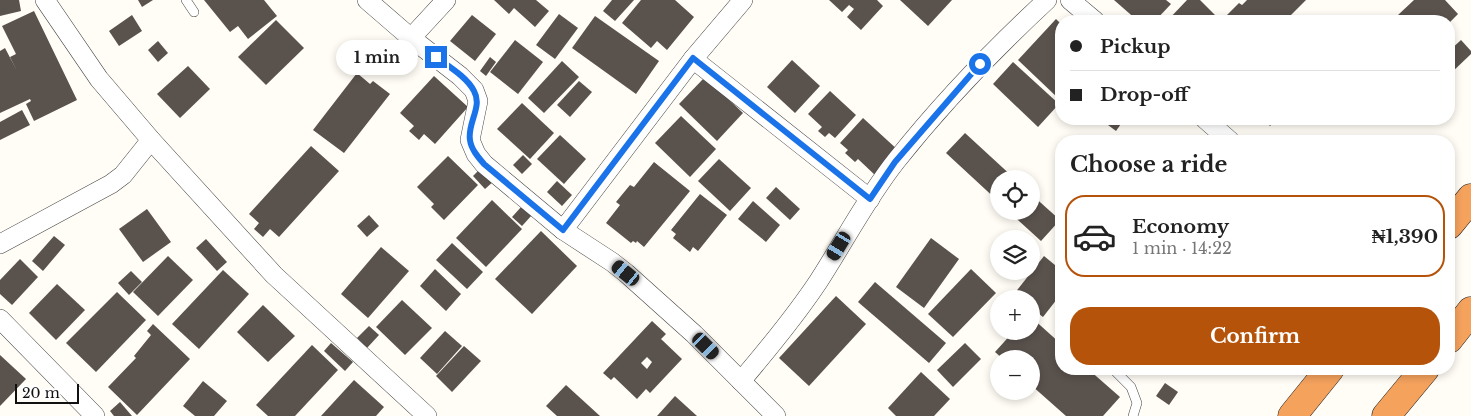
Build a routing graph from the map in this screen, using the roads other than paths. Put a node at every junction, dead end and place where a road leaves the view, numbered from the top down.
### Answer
1 (45, 0) edge
2 (186, 0) edge
3 (367, 0) edge
4 (446, 0) edge
5 (744, 0) edge
6 (1047, 0) edge
7 (1070, 0) edge
8 (194, 12) dead end
9 (1088, 15) edge
10 (411, 38) junction
11 (693, 58) junction
12 (1212, 125) edge
13 (1223, 135) edge
14 (151, 140) junction
15 (1471, 198) edge
16 (870, 199) junction
17 (1455, 218) edge
18 (563, 230) junction
19 (0, 244) edge
20 (1471, 311) edge
21 (0, 319) edge
22 (1455, 331) edge
23 (1119, 375) edge
24 (1325, 375) edge
25 (1420, 375) edge
26 (741, 381) junction
27 (94, 416) edge
28 (427, 416) edge
29 (776, 416) edge
30 (1133, 416) edge
31 (1292, 416) edge
32 (1386, 416) edge

1 - 14 street
2 - 8 lane
3 - 10 street
4 - 10 street
5 - 11 street
6 - 16 street
7 - 9 street
10 - 18 street
11 - 16 street
11 - 18 street
12 - 13 street
14 - 19 street
14 - 28 street
15 - 17 highway
16 - 26 street
18 - 26 street
20 - 22 highway
21 - 27 street
23 - 30 lane
24 - 31 highway
25 - 32 highway
26 - 29 street

